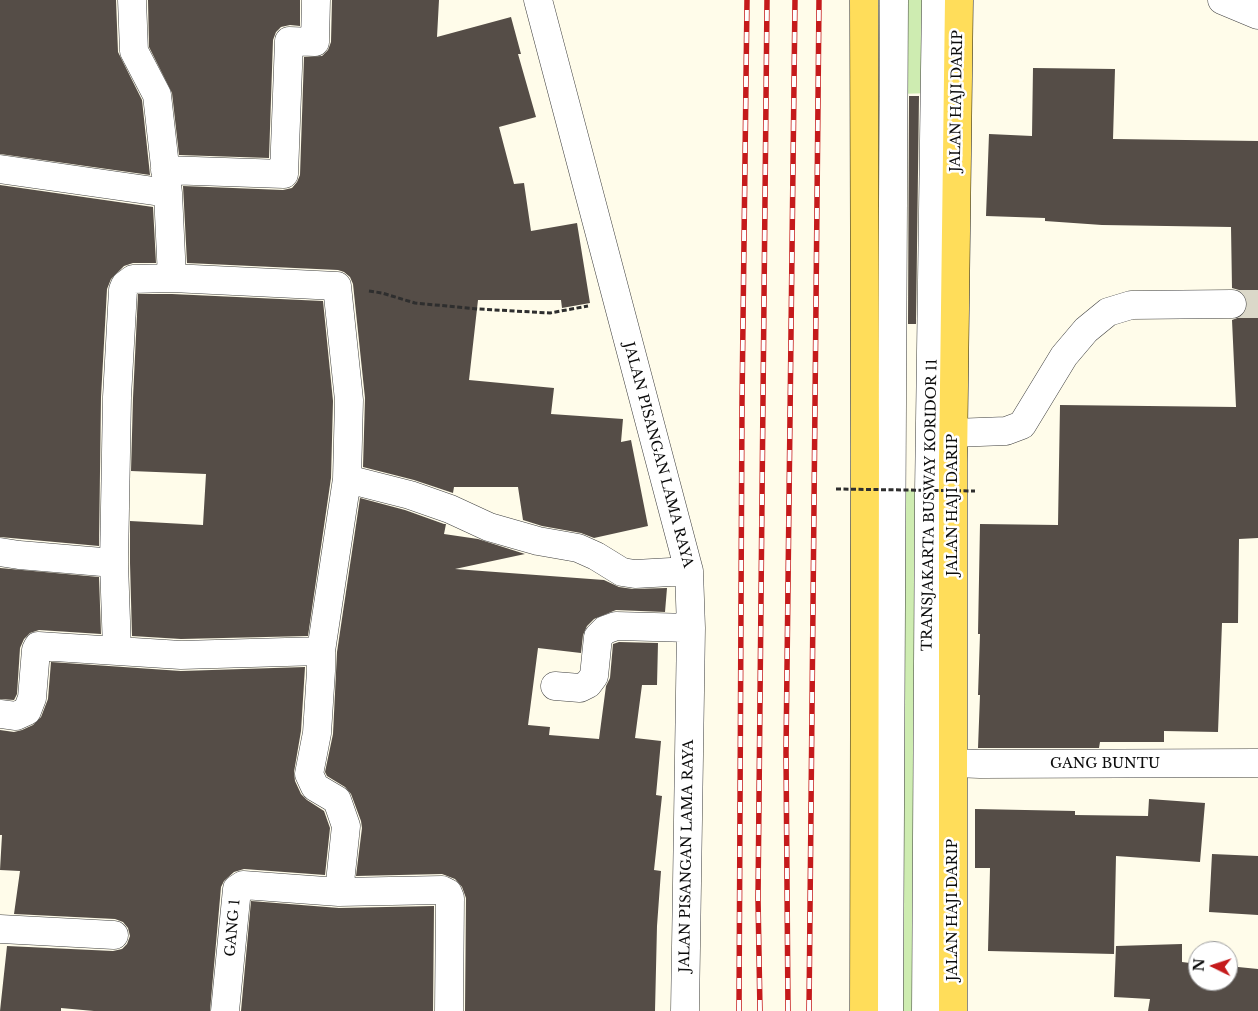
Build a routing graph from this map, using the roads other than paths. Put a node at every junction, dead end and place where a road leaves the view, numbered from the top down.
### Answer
1 (132, 0) edge
2 (316, 0) edge
3 (538, 0) edge
4 (864, 0) edge
5 (894, 0) edge
6 (936, 0) edge
7 (959, 0) edge
8 (1222, 0) edge
9 (1258, 15) edge
10 (0, 169) edge
11 (167, 182) junction
12 (172, 278) junction
13 (1232, 304) tunnel mouth
14 (953, 433) junction
15 (347, 479) junction
16 (0, 552) edge
17 (114, 563) junction
18 (689, 571) junction
19 (691, 628) junction
20 (117, 650) junction
21 (321, 651) junction
22 (555, 686) dead end
23 (0, 714) edge
24 (952, 763) junction
25 (1258, 763) edge
26 (339, 892) junction
27 (0, 929) edge
28 (114, 935) dead end
29 (225, 1011) edge
30 (449, 1011) edge
31 (685, 1011) edge
32 (864, 1011) edge
33 (889, 1011) edge
34 (926, 1011) edge
35 (953, 1011) edge

1 - 11 street
2 - 11 street
3 - 18 street, JALAN PISANGAN LAMA RAYA
4 - 32 main road
5 - 33 street
6 - 34 street, TRANSJAKARTA BUSWAY KORIDOR 11
7 - 14 main road, JALAN HAJI DARIP
8 - 9 street
10 - 11 street
11 - 12 street
12 - 15 street
12 - 17 street
13 - 14 street
14 - 24 main road, JALAN HAJI DARIP
15 - 18 street
15 - 21 street
16 - 17 street
17 - 20 street
18 - 19 street, JALAN PISANGAN LAMA RAYA
19 - 22 street
19 - 31 street, JALAN PISANGAN LAMA RAYA
20 - 21 street
20 - 23 street
21 - 26 street
24 - 25 street, GANG BUNTU
24 - 35 main road, JALAN HAJI DARIP
26 - 29 street, GANG 1
26 - 30 street
27 - 28 street

